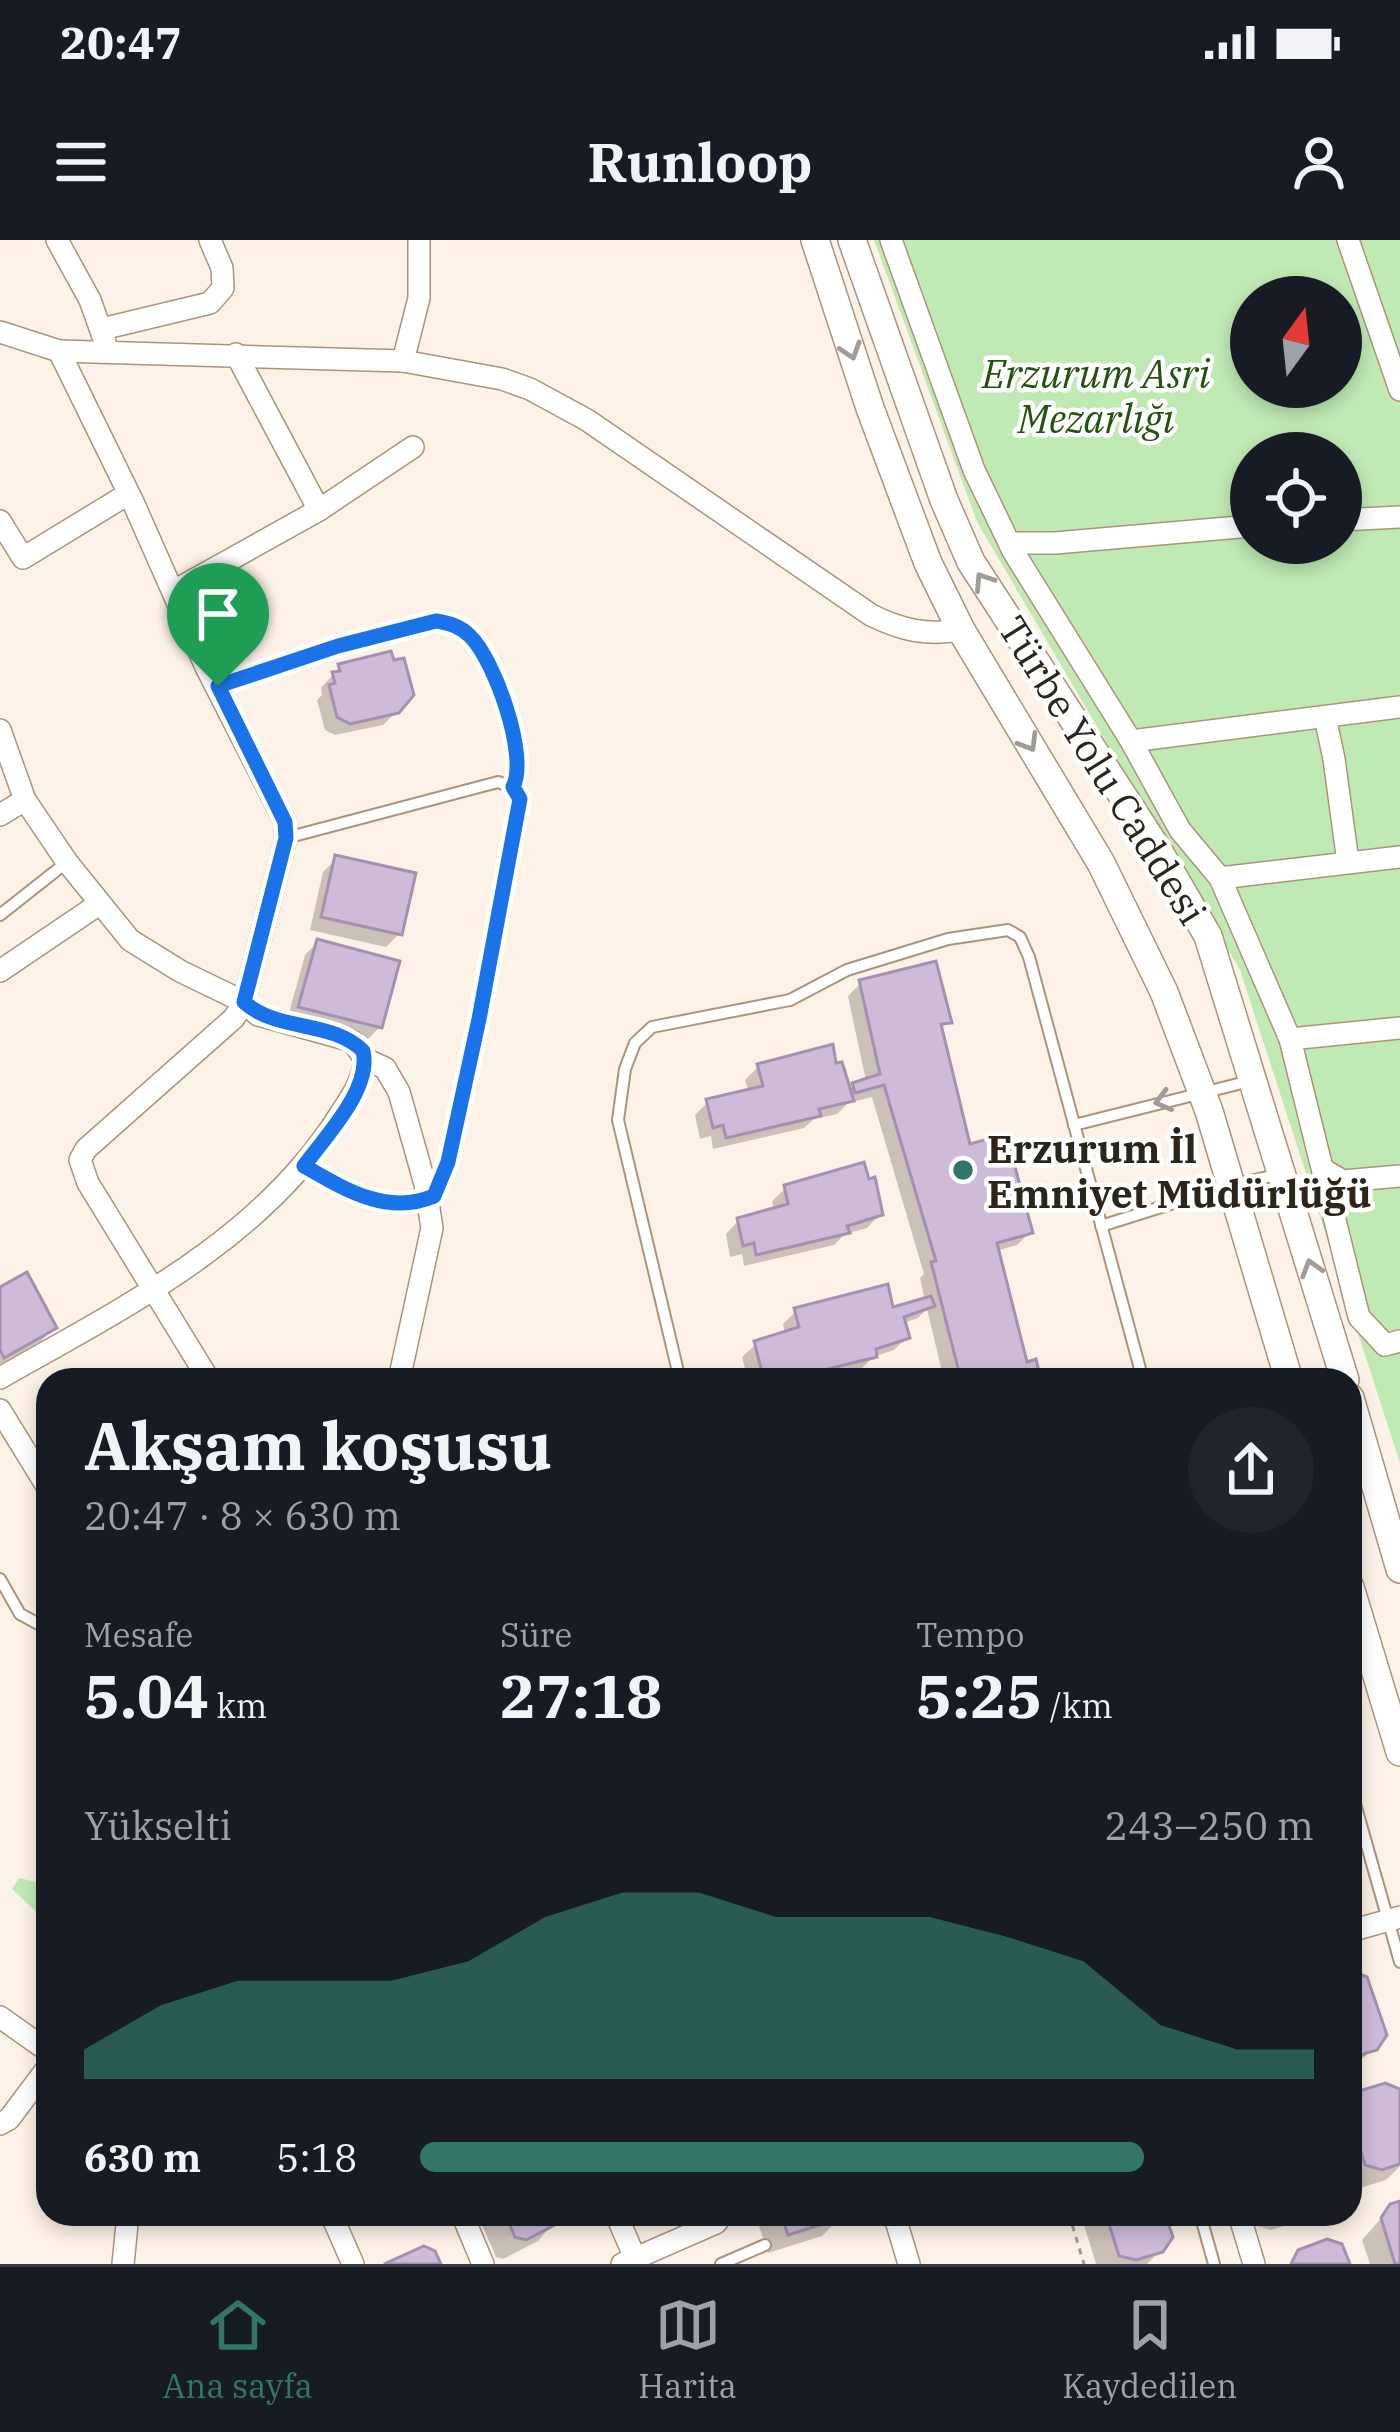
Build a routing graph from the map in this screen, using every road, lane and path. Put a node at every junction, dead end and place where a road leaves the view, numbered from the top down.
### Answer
1 (57, 240) edge
2 (209, 240) edge
3 (419, 240) edge
4 (814, 240) edge
5 (852, 240) edge
6 (891, 240) edge
7 (1348, 240) edge
8 (101, 328) junction
9 (0, 332) edge
10 (59, 351) junction
11 (108, 354) junction
12 (236, 355) junction
13 (403, 361) junction
14 (1400, 390) edge
15 (413, 447) dead end
16 (128, 494) junction
17 (319, 510) junction
18 (1400, 517) edge
19 (1362, 519) edge
20 (0, 521) edge
21 (1230, 528) edge
22 (1010, 543) junction
23 (174, 590) junction
24 (961, 630) junction
25 (218, 686) junction
26 (1400, 707) edge
27 (1325, 717) junction
28 (0, 730) edge
29 (1130, 741) junction
30 (513, 787) junction
31 (25, 800) junction
32 (0, 815) edge
33 (286, 838) junction
34 (1400, 857) edge
35 (67, 862) junction
36 (1348, 862) junction
37 (1220, 878) junction
38 (99, 904) junction
39 (0, 915) edge
40 (0, 971) edge
41 (244, 1002) junction
42 (1400, 1028) edge
43 (1291, 1039) junction
44 (365, 1059) junction
45 (1253, 1080) junction
46 (1202, 1091) junction
47 (1074, 1125) junction
48 (304, 1166) junction
49 (1324, 1170) junction
50 (1282, 1174) junction
51 (1400, 1176) edge
52 (1231, 1185) junction
53 (427, 1199) junction
54 (1101, 1226) junction
55 (153, 1291) junction
56 (1400, 1342) edge
57 (201, 1368) edge
58 (402, 1368) edge
59 (677, 1368) edge
60 (1140, 1368) edge
61 (1284, 1368) edge
62 (1341, 1368) edge
63 (0, 1378) edge
64 (0, 1410) edge
65 (1362, 1439) edge
66 (36, 1468) edge
67 (1400, 1569) edge
68 (0, 1579) edge
69 (36, 1623) edge
70 (1362, 1626) edge
71 (1400, 1751) edge
72 (1362, 1822) edge
73 (1394, 1919) edge
74 (1362, 1928) edge
75 (1400, 1962) edge
76 (0, 2017) edge
77 (36, 2042) edge
78 (36, 2083) edge
79 (0, 2124) edge
80 (127, 2226) edge
81 (336, 2226) edge
82 (467, 2226) edge
83 (619, 2226) edge
84 (707, 2226) edge
85 (898, 2226) edge
86 (1073, 2226) edge
87 (1203, 2226) edge
88 (1243, 2226) edge
89 (765, 2245) dead end
90 (628, 2261) edge
91 (123, 2264) edge
92 (353, 2264) edge
93 (483, 2264) edge
94 (721, 2264) edge
95 (909, 2264) edge
96 (1084, 2264) edge
97 (1214, 2264) edge
98 (1254, 2264) edge

1 - 8 street
2 - 8 street
3 - 13 street
4 -> 24 street, Türbe Yolu Caddesi
45 -> 5 street, Türbe Yolu Caddesi
6 - 22 street
7 - 14 street
8 - 11 street
9 - 10 street
10 - 11 street
10 - 16 street
11 - 12 street
12 - 13 street
12 - 17 street
13 - 24 street
15 - 17 street
16 - 20 street
16 - 23 street
17 - 23 street
18 - 19 street
21 - 22 street
22 - 29 street
23 - 25 street
24 -> 46 street, Türbe Yolu Caddesi
25 - 30 lane
25 - 33 street
26 - 27 street
27 - 29 street
27 - 36 street
28 - 31 street
29 - 37 street
30 - 33 lane
30 - 53 lane
31 - 32 street
31 - 35 street
33 - 41 street
34 - 36 street
35 - 38 street
35 - 39 lane
36 - 37 street
37 - 43 street
38 - 40 street
38 - 41 street
41 - 44 street
41 - 55 street
42 - 43 street
43 - 49 street
44 - 48 street
44 - 53 street
45 - 46 lane
45 - 50 street, Türbe Yolu Caddesi
46 -> 47 lane
46 - 52 street, Türbe Yolu Caddesi
47 - 54 lane
47 - 59 lane
48 - 53 lane
48 - 55 street
49 - 51 street
49 - 56 street
50 - 52 lane
62 -> 50 street, Türbe Yolu Caddesi
52 - 54 lane
52 - 61 street, Türbe Yolu Caddesi
53 - 58 street
54 - 60 lane
55 - 57 street
55 - 63 street
64 - 66 street
65 - 67 street
68 - 69 lane
70 - 71 street
72 - 73 lane
73 - 74 street
73 - 75 lane
76 - 77 street
78 - 79 street
80 - 91 street
81 - 92 street
82 - 93 street
83 - 90 street
84 - 90 street
85 - 95 street
86 - 96 path
87 - 97 lane
88 - 98 street
89 - 94 lane

